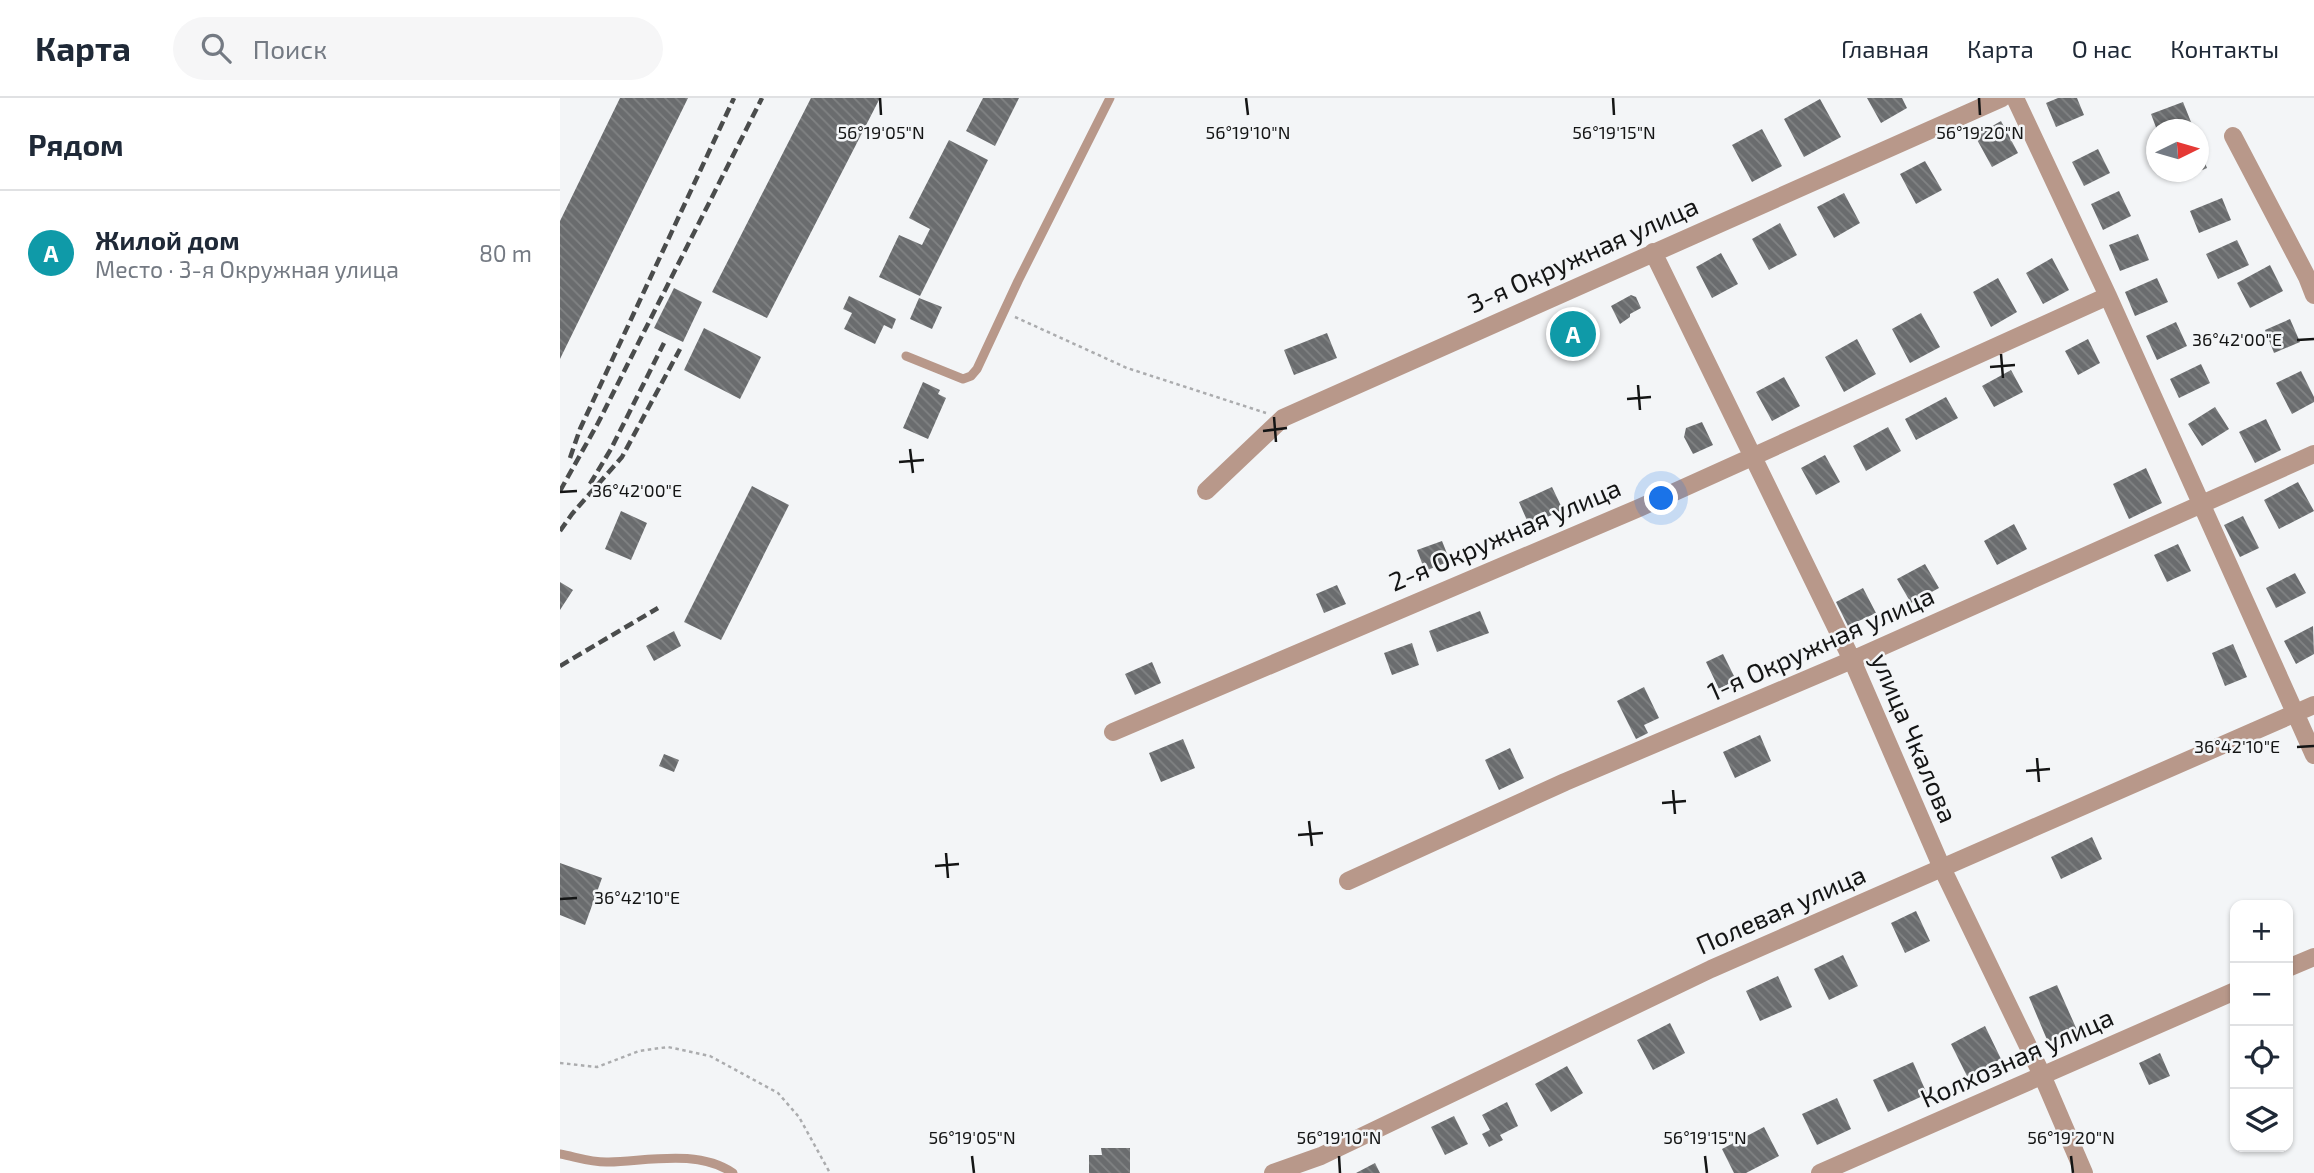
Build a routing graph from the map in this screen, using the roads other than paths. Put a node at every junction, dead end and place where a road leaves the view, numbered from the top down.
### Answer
1 (1110, 98) edge
2 (2003, 98) edge
3 (2015, 98) edge
4 (2233, 136) dead end
5 (1653, 252) junction
6 (2314, 295) edge
7 (2108, 296) junction
8 (906, 356) dead end
9 (2314, 454) edge
10 (1753, 455) junction
11 (1206, 491) dead end
12 (2202, 504) junction
13 (1852, 660) junction
14 (2314, 705) edge
15 (2294, 713) junction
16 (1112, 732) dead end
17 (2314, 755) edge
18 (1942, 868) junction
19 (1348, 881) dead end
20 (2314, 957) edge
21 (2293, 966) edge
22 (2230, 993) edge
23 (2042, 1075) junction
24 (560, 1154) edge
25 (730, 1172) edge
26 (1273, 1173) edge
27 (1820, 1173) edge
28 (2084, 1173) edge

1 - 8 lane
2 - 5 street, 3-я Окружная улица
3 - 7 street
4 - 6 street
5 - 10 street, улица Чкалова
5 - 11 street, 3-я Окружная улица
7 - 10 street, 2-я Окружная улица
7 - 12 street
9 - 12 street, 1-я Окружная улица
10 - 13 street, улица Чкалова
10 - 16 street, 2-я Окружная улица
12 - 13 street, 1-я Окружная улица
12 - 15 street
13 - 18 street, улица Чкалова
13 - 19 street, 1-я Окружная улица
14 - 15 street, Полевая улица
15 - 17 street
15 - 18 street, Полевая улица
18 - 23 street, улица Чкалова
18 - 26 street, Полевая улица
20 - 21 street
22 - 23 street, Колхозная улица
23 - 27 street, Колхозная улица
23 - 28 street, улица Чкалова
24 - 25 lane

